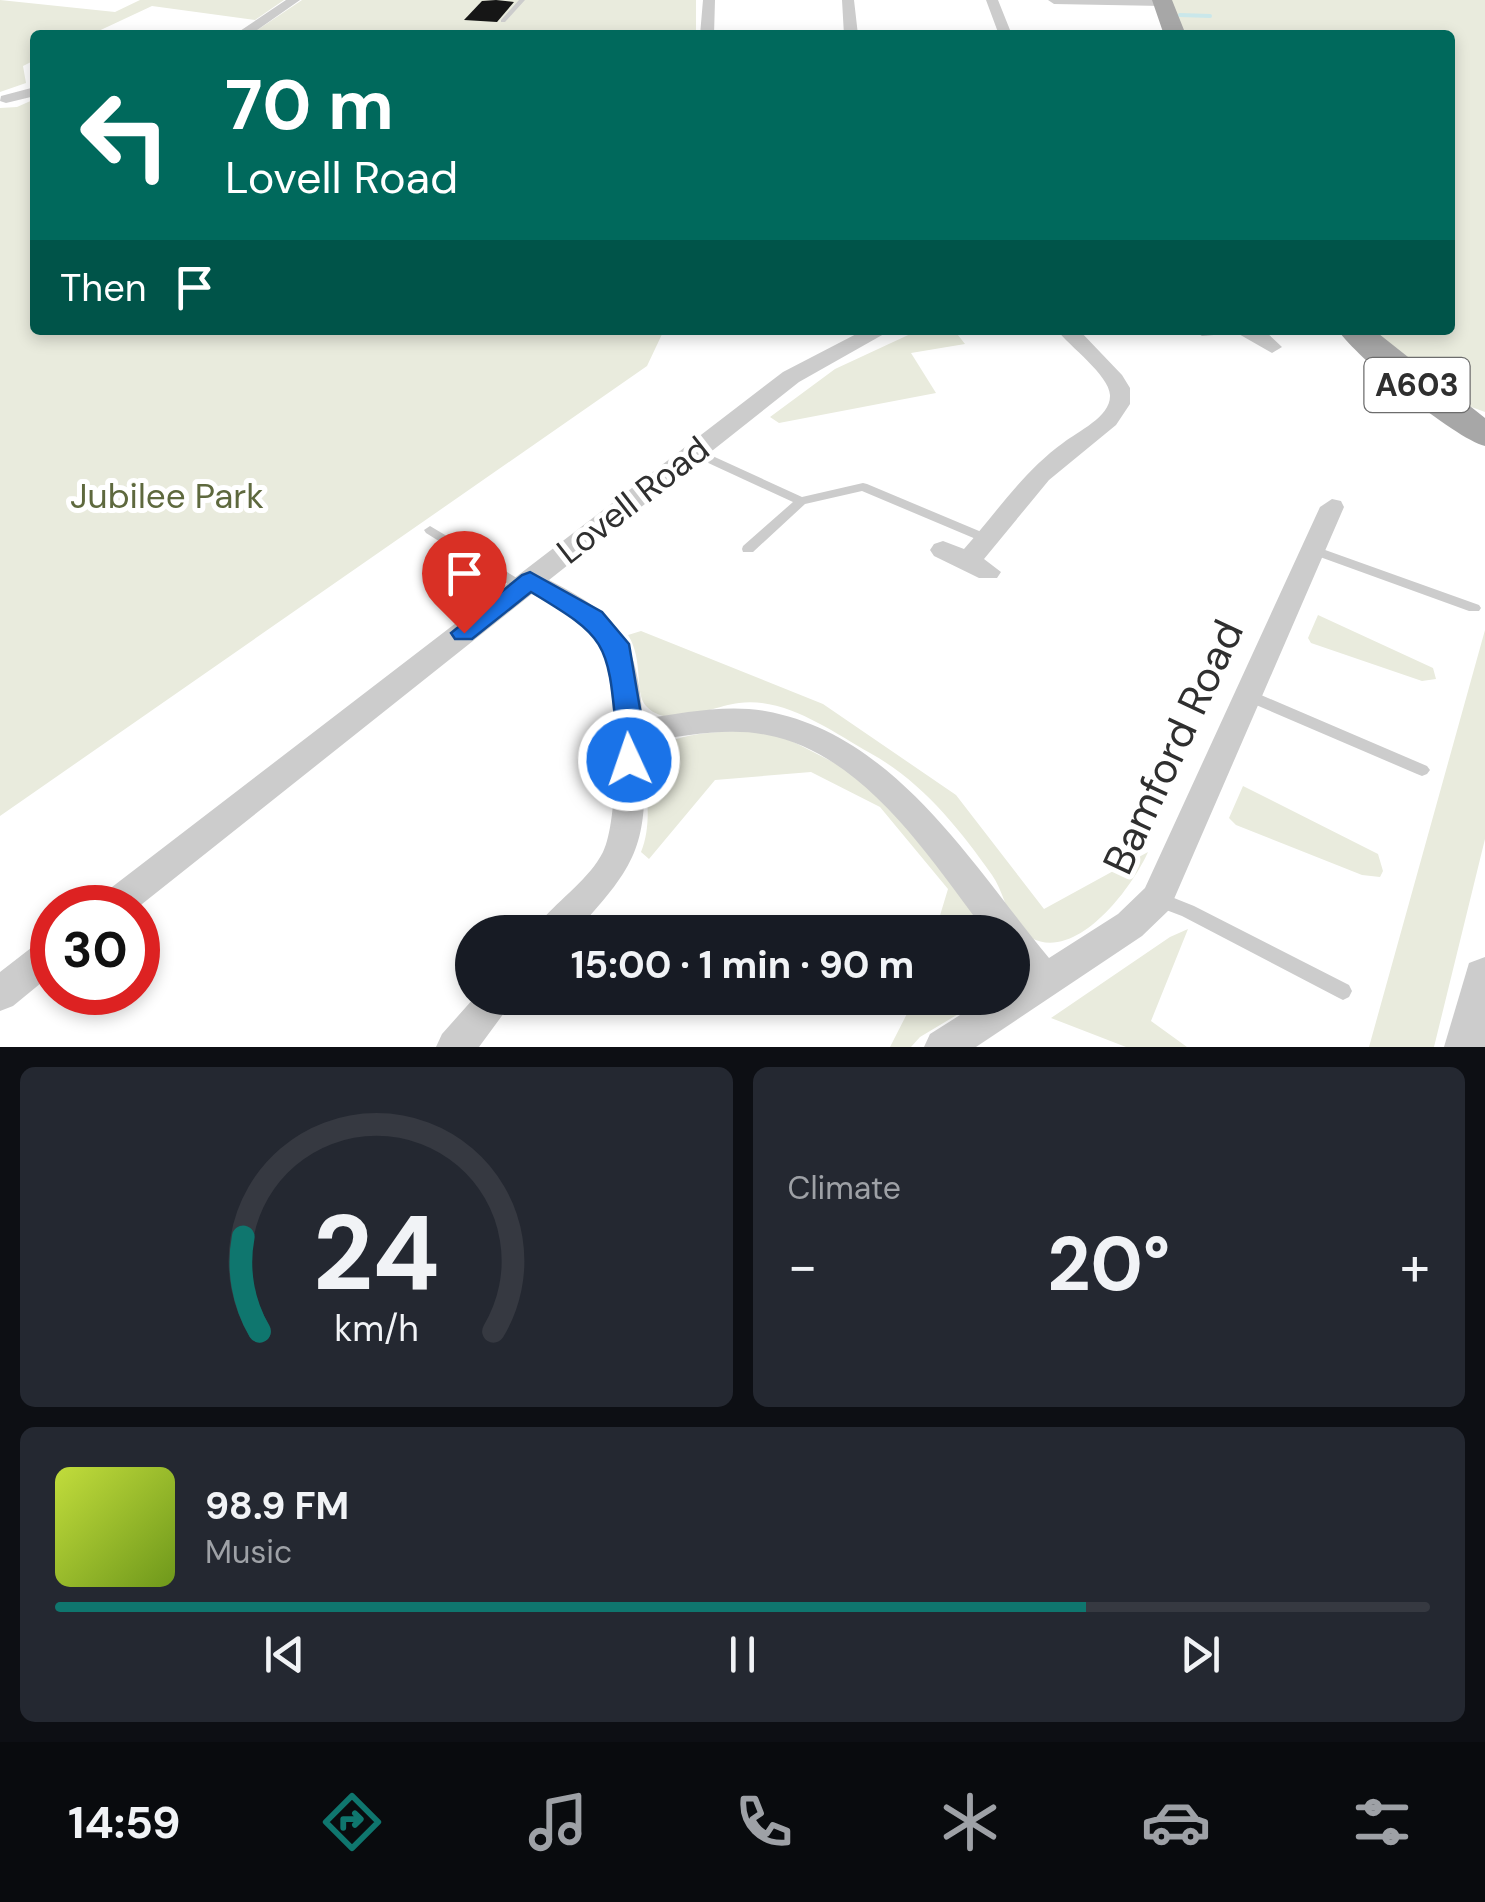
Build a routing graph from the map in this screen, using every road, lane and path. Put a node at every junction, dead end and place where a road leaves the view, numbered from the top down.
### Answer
1 (294, 0) edge
2 (522, 0) edge
3 (709, 0) edge
4 (848, 0) edge
5 (992, 0) edge
6 (1054, 0) edge
7 (1163, 1) edge
8 (503, 21) dead end
9 (249, 30) edge
10 (706, 30) edge
11 (850, 30) edge
12 (1003, 30) edge
13 (1173, 30) edge
14 (30, 92) edge
15 (6, 99) dead end
16 (870, 335) edge
17 (1072, 335) edge
18 (1258, 335) edge
19 (1361, 335) edge
20 (1272, 346) dead end
21 (1476, 422) edge
22 (695, 452) junction
23 (801, 501) junction
24 (1332, 508) dead end
25 (430, 530) dead end
26 (988, 539) junction
27 (748, 549) dead end
28 (943, 550) dead end
29 (1314, 550) junction
30 (526, 584) junction
31 (1474, 608) dead end
32 (1248, 695) junction
33 (630, 732) junction
34 (1422, 770) dead end
35 (141, 885) edge
36 (1156, 899) junction
37 (568, 915) edge
38 (992, 915) edge
39 (1030, 962) edge
40 (30, 971) edge
41 (1485, 979) edge
42 (1044, 980) junction
43 (1343, 991) dead end
44 (0, 994) edge
45 (482, 1015) edge
46 (455, 1047) edge
47 (943, 1047) edge
48 (1468, 1047) edge

1 - 9 street
2 - 8 lane
3 - 10 street
4 - 11 street
5 - 12 street
6 - 7 street
7 - 13 main road
14 - 15 street
16 - 22 street, Lovell Road
17 - 26 street
18 - 20 street
19 - 21 main road, A603
22 - 23 lane
22 - 30 street, Lovell Road
23 - 26 lane
23 - 27 lane
24 - 29 street, Bamford Road
25 - 30 lane
26 - 28 street
29 - 31 lane
29 - 32 street, Bamford Road
30 - 33 street
30 - 35 street, Lovell Road
32 - 34 lane
32 - 36 street, Bamford Road
33 - 37 street
33 - 38 street
36 - 42 street, Bamford Road
36 - 43 lane
39 - 42 street
40 - 44 street
41 - 48 street
42 - 47 street, Bamford Road
45 - 46 street

